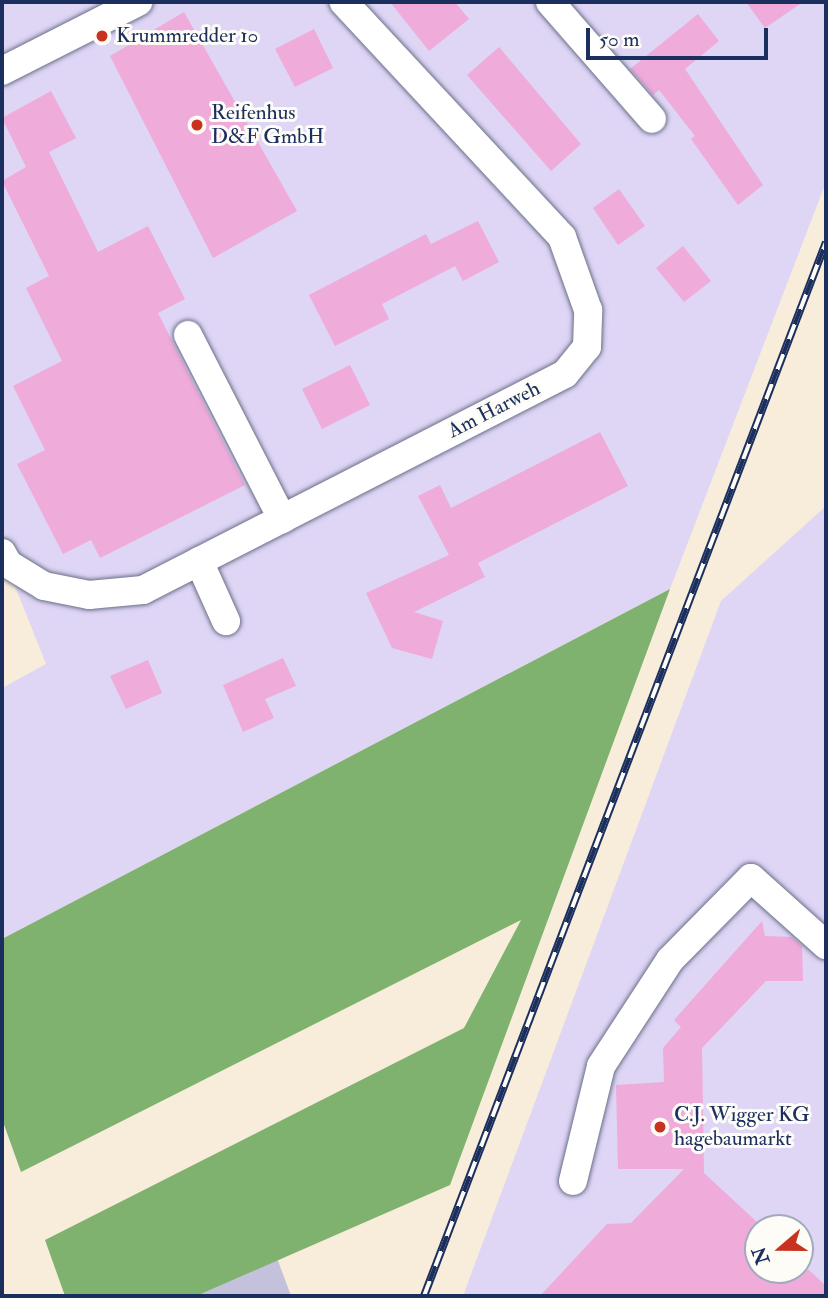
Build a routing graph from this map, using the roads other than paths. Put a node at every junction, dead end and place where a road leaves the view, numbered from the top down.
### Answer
1 (138, 2) edge
2 (344, 2) edge
3 (550, 2) edge
4 (2, 71) edge
5 (652, 119) dead end
6 (188, 335) dead end
7 (282, 519) junction
8 (2, 553) edge
9 (199, 561) junction
10 (226, 621) dead end
11 (826, 945) edge
12 (573, 1181) dead end

1 - 4 street
2 - 7 street, Am Harweh
3 - 5 street
6 - 7 street
7 - 9 street, Am Harweh
8 - 9 street, Am Harweh
9 - 10 street
11 - 12 street

